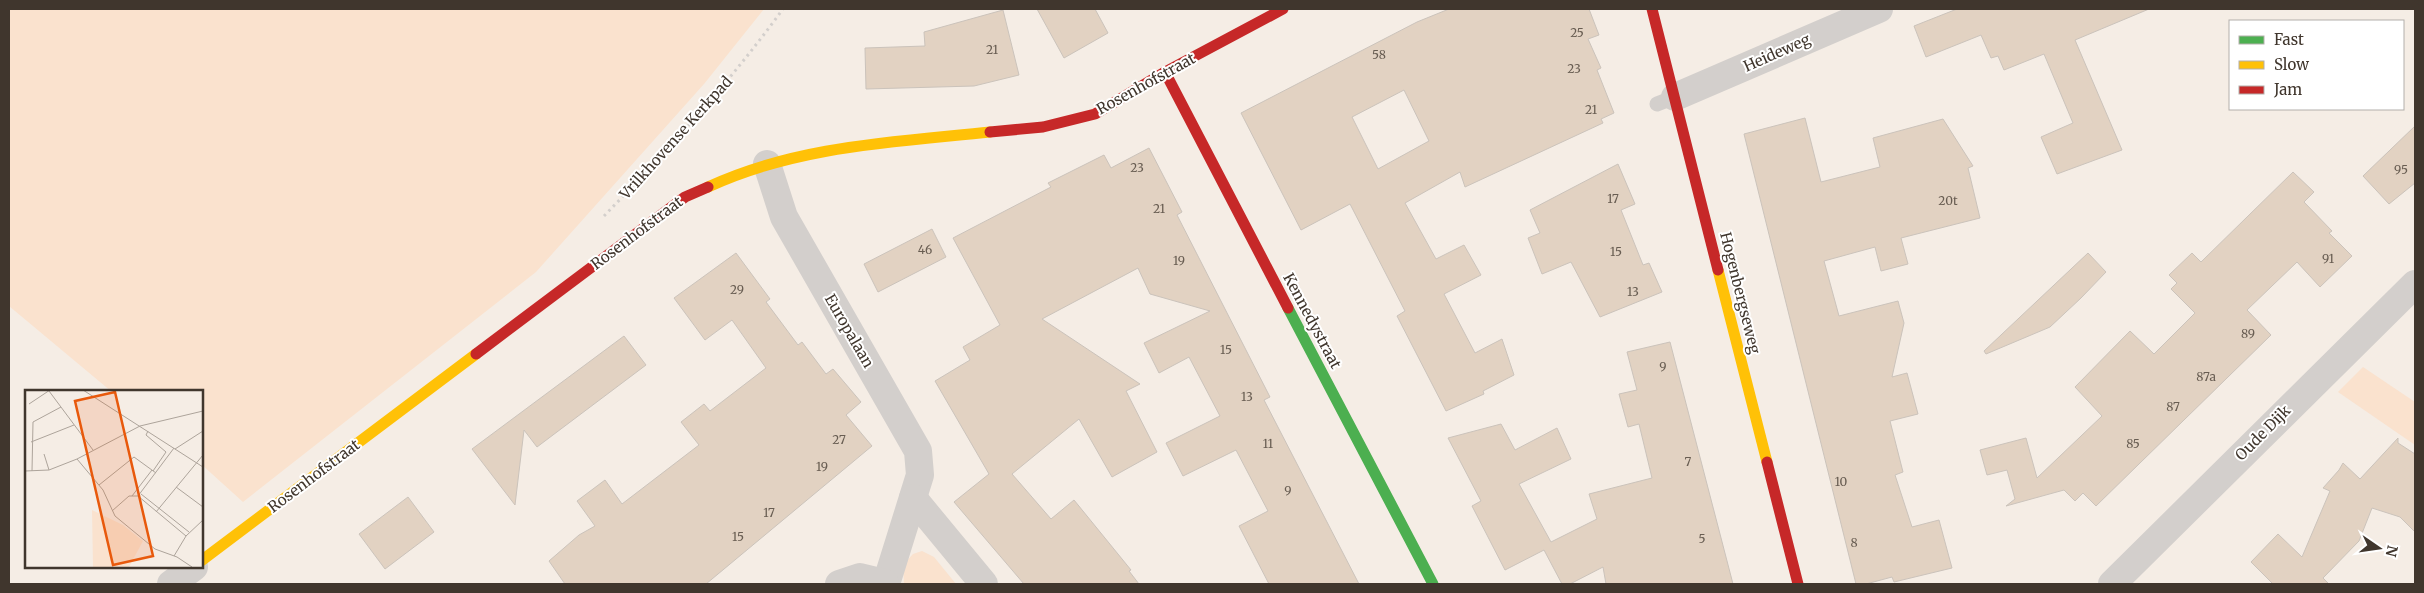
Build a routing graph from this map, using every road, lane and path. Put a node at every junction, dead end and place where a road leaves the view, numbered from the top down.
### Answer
1 (783, 9) edge
2 (1283, 9) edge
3 (1652, 9) edge
4 (1879, 9) edge
5 (1165, 72) junction
6 (1666, 101) junction
7 (767, 164) junction
8 (597, 223) dead end
9 (2415, 284) edge
10 (913, 498) junction
11 (202, 560) edge
12 (193, 568) edge
13 (170, 584) edge
14 (840, 584) edge
15 (886, 584) edge
16 (984, 584) edge
17 (1433, 584) edge
18 (1798, 584) edge
19 (2112, 584) edge

1 - 8 path, Vrilkhovense Kerkpad
2 - 5 street, Rosenhofstraat
3 - 6 street, Hogenbergseweg
4 - 6 street, Heideweg
5 - 7 street, Rosenhofstraat
5 - 17 street, Kennedystraat
6 - 18 street, Hogenbergseweg
7 - 10 street, Europalaan
7 - 11 street, Rosenhofstraat
9 - 19 street, Oude Dijk
10 - 15 street, Europalaan
10 - 16 street
12 - 13 street
14 - 15 street

